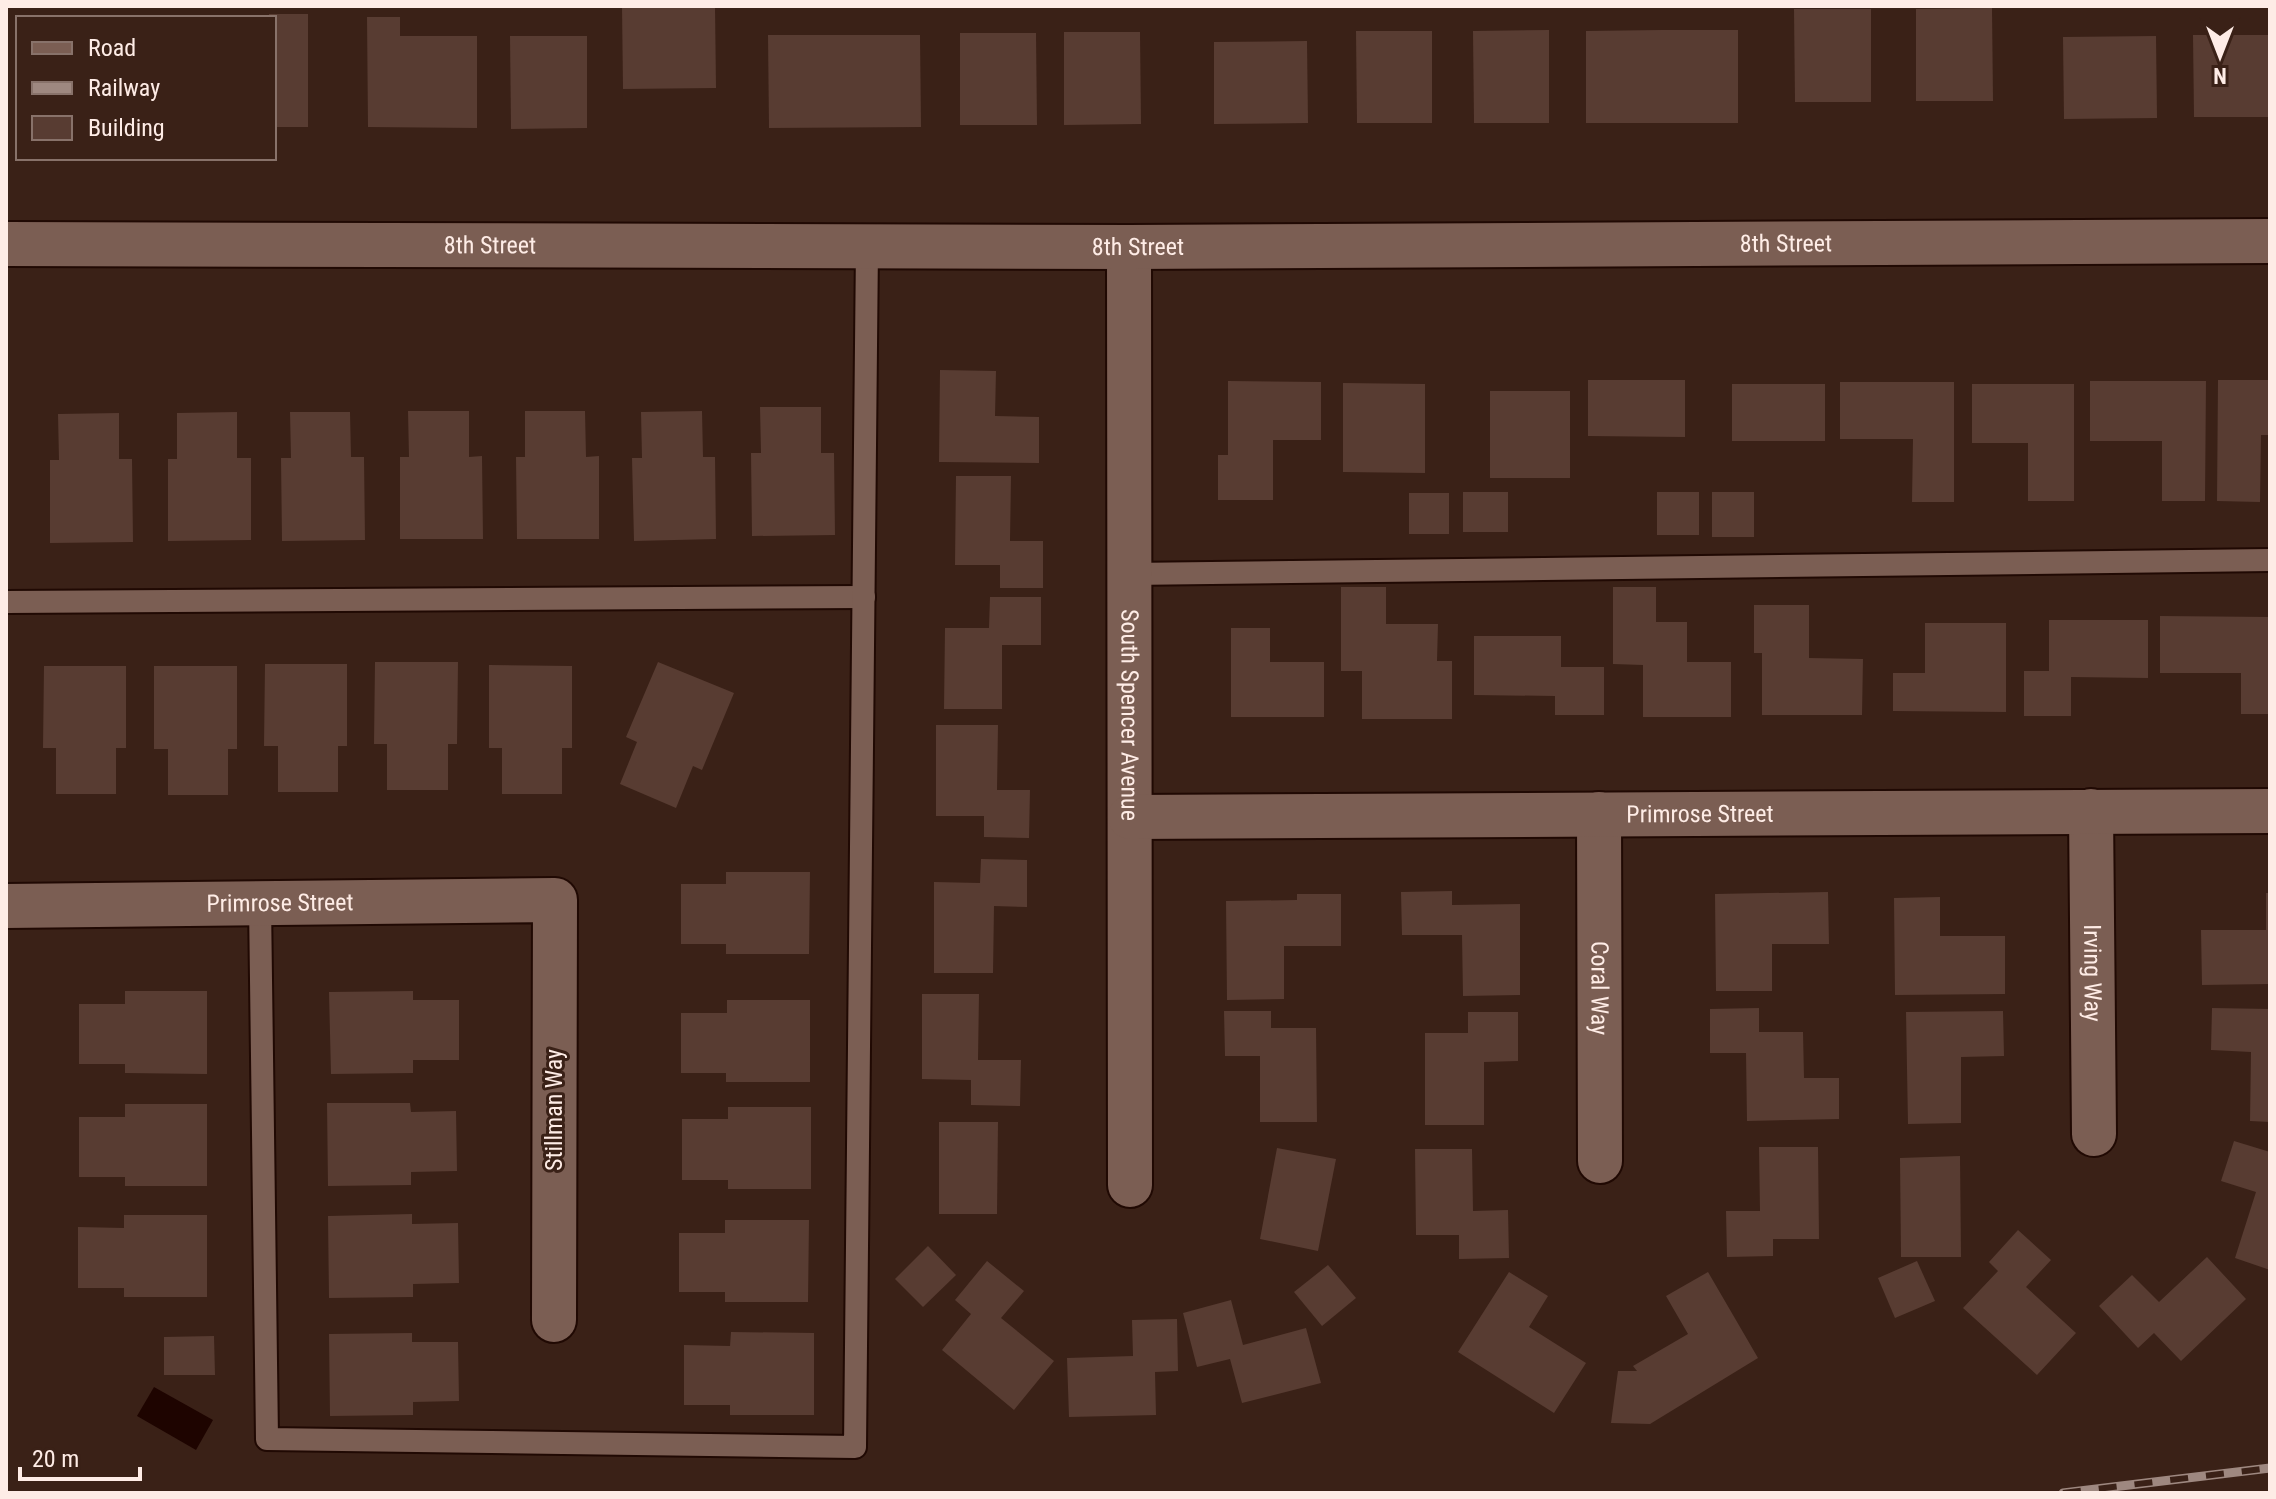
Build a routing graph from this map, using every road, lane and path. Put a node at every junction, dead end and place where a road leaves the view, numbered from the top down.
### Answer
1 (2270, 241) edge
2 (6, 244) edge
3 (867, 246) junction
4 (1129, 247) junction
5 (2270, 560) edge
6 (1129, 574) junction
7 (864, 597) junction
8 (6, 602) edge
9 (2091, 811) junction
10 (2270, 811) edge
11 (1599, 814) junction
12 (1130, 817) junction
13 (555, 900) joint
14 (260, 903) junction
15 (6, 906) edge
16 (2094, 1134) dead end
17 (1600, 1161) dead end
18 (1130, 1185) dead end
19 (554, 1320) dead end

1 - 4 street, 8th Street
2 - 3 street, 8th Street
3 - 4 street, 8th Street
3 - 7 lane
4 - 6 street, South Spencer Avenue
5 - 6 lane
6 - 12 street, South Spencer Avenue
7 - 8 lane
7 - 14 lane
9 - 10 street, Primrose Street
9 - 11 street, Primrose Street
9 - 16 street, Irving Way
11 - 12 street, Primrose Street
11 - 17 street, Coral Way
12 - 18 street, South Spencer Avenue
13 - 14 street, Primrose Street
13 - 19 street, Stillman Way
14 - 15 street, Primrose Street

